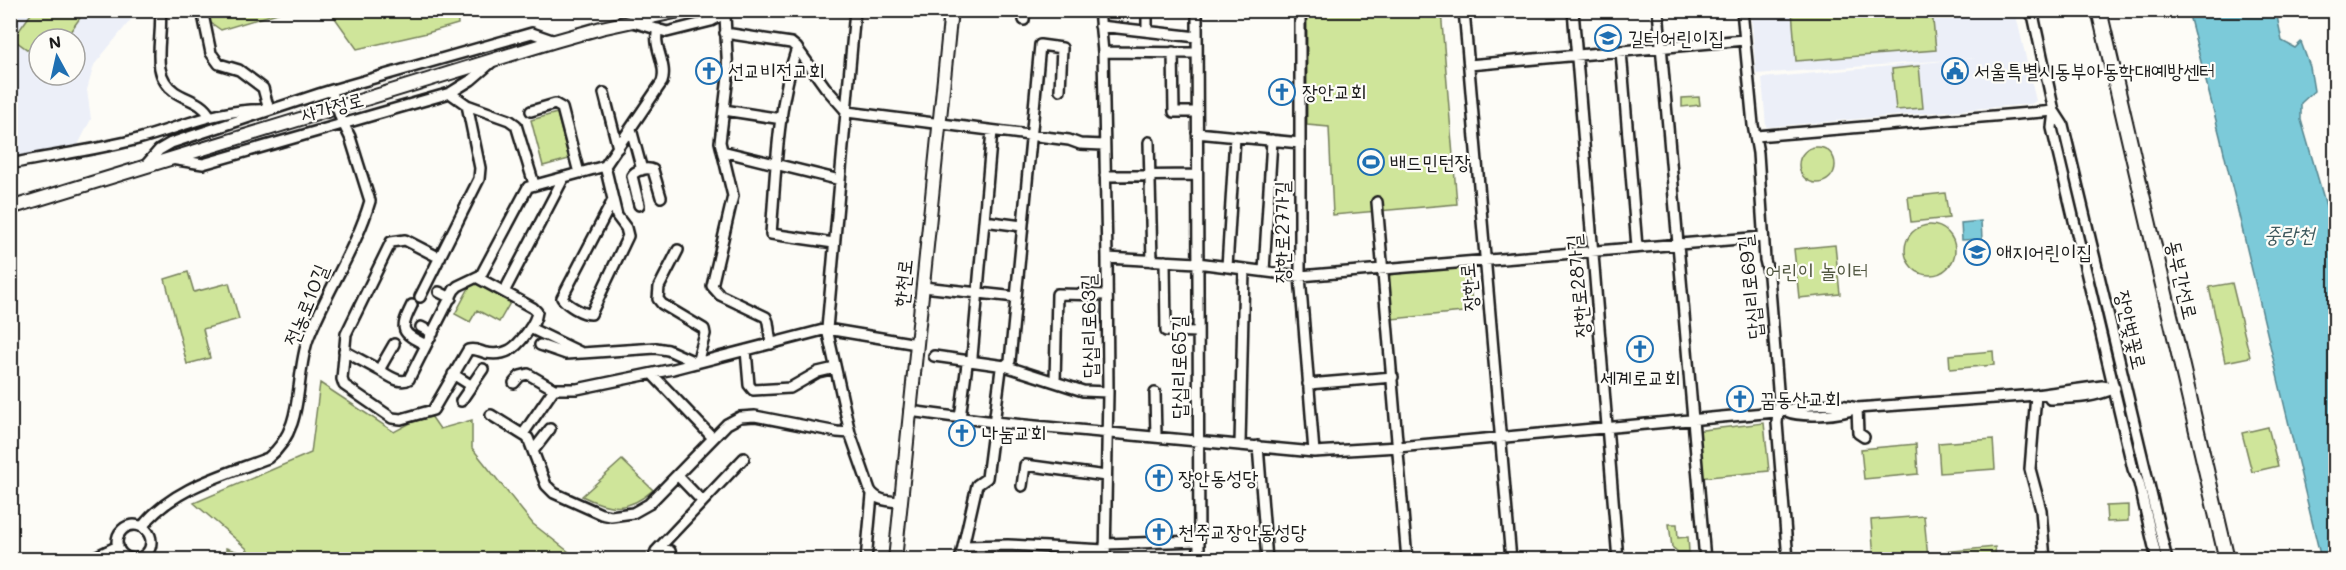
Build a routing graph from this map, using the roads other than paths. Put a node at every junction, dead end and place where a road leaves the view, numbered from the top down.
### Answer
1 (160, 10) edge
2 (202, 10) edge
3 (684, 10) edge
4 (855, 10) edge
5 (951, 10) edge
6 (1100, 10) edge
7 (1147, 10) edge
8 (1208, 10) edge
9 (1300, 10) edge
10 (1464, 10) edge
11 (1573, 10) edge
12 (1658, 10) edge
13 (1742, 10) edge
14 (2099, 10) edge
15 (1197, 12) edge
16 (2032, 12) edge
17 (727, 13) edge
18 (631, 21) junction
19 (1100, 27) junction
20 (658, 29) junction
21 (1147, 31) junction
22 (725, 33) junction
23 (1197, 37) junction
24 (1744, 40) junction
25 (555, 41) junction
26 (797, 48) junction
27 (1661, 48) junction
28 (1621, 51) junction
29 (1103, 52) junction
30 (1173, 52) junction
31 (1197, 53) junction
32 (1577, 55) junction
33 (495, 59) junction
34 (1469, 65) junction
35 (1060, 90) dead end
36 (333, 93) junction
37 (450, 93) junction
38 (604, 93) dead end
39 (467, 105) junction
40 (269, 110) junction
41 (724, 110) junction
42 (531, 111) dead end
43 (2054, 111) junction
44 (847, 112) junction
45 (1197, 112) junction
46 (209, 116) junction
47 (782, 119) junction
48 (342, 122) junction
49 (940, 124) junction
50 (631, 129) junction
51 (992, 130) junction
52 (1197, 133) junction
53 (1031, 135) junction
54 (1235, 136) junction
55 (1756, 136) junction
56 (1272, 140) junction
57 (1149, 142) dead end
58 (1300, 143) junction
59 (1104, 146) junction
60 (618, 148) junction
61 (722, 151) junction
62 (169, 159) junction
63 (10, 164) edge
64 (776, 164) junction
65 (605, 166) junction
66 (143, 167) junction
67 (642, 170) junction
68 (579, 173) junction
69 (1197, 175) junction
70 (1105, 176) junction
71 (1150, 176) junction
72 (564, 177) junction
73 (840, 180) junction
74 (534, 184) junction
75 (661, 197) dead end
76 (613, 200) junction
77 (1377, 202) dead end
78 (639, 206) dead end
79 (10, 208) edge
80 (984, 221) junction
81 (1022, 226) junction
82 (1762, 237) junction
83 (834, 243) junction
84 (1680, 244) junction
85 (1637, 247) junction
86 (678, 250) dead end
87 (1593, 251) junction
88 (440, 258) junction
89 (1107, 258) junction
90 (1485, 260) junction
91 (1152, 261) junction
92 (1165, 261) junction
93 (1197, 263) junction
94 (1227, 267) junction
95 (1244, 269) junction
96 (1382, 270) junction
97 (1264, 271) junction
98 (1300, 276) junction
99 (478, 278) junction
100 (923, 287) junction
101 (439, 292) dead end
102 (504, 292) junction
103 (978, 292) junction
104 (1107, 295) junction
105 (420, 297) dead end
106 (1016, 297) junction
107 (451, 298) junction
108 (412, 305) dead end
109 (421, 327) dead end
110 (530, 328) junction
111 (827, 329) junction
112 (1197, 332) junction
113 (433, 333) junction
114 (394, 344) dead end
115 (771, 344) junction
116 (917, 344) junction
117 (426, 345) junction
118 (540, 345) dead end
119 (746, 350) junction
120 (344, 351) junction
121 (582, 353) junction
122 (934, 356) dead end
123 (407, 357) dead end
124 (969, 361) junction
125 (417, 362) junction
126 (697, 363) junction
127 (1005, 366) junction
128 (835, 368) junction
129 (483, 369) dead end
130 (379, 370) junction
131 (453, 374) junction
132 (651, 374) junction
133 (1393, 377) junction
134 (1055, 382) junction
135 (514, 383) dead end
136 (1308, 384) junction
137 (472, 386) junction
138 (2126, 386) junction
139 (2114, 388) junction
140 (554, 389) junction
141 (1108, 392) junction
142 (1155, 393) dead end
143 (2036, 395) junction
144 (461, 401) dead end
145 (1857, 408) junction
146 (909, 411) junction
147 (1782, 412) junction
148 (491, 415) dead end
149 (960, 418) junction
150 (1692, 420) junction
151 (994, 422) junction
152 (1608, 428) junction
153 (550, 429) dead end
154 (1106, 431) junction
155 (850, 433) junction
156 (523, 434) junction
157 (1156, 436) junction
158 (1500, 437) junction
159 (1864, 437) dead end
160 (713, 438) junction
161 (1197, 439) junction
162 (1240, 444) junction
163 (1258, 446) junction
164 (1398, 447) junction
165 (533, 451) junction
166 (1314, 452) junction
167 (744, 458) dead end
168 (676, 475) junction
169 (1106, 476) junction
170 (1022, 486) dead end
171 (872, 495) junction
172 (702, 501) junction
173 (900, 502) junction
174 (142, 527) junction
175 (1199, 541) junction
176 (118, 546) junction
177 (963, 546) junction
178 (150, 548) junction
179 (1105, 551) edge
180 (654, 555) edge
181 (156, 558) dead end
182 (141, 559) edge
183 (88, 560) edge
184 (672, 560) edge
185 (866, 560) edge
186 (895, 560) edge
187 (960, 560) edge
188 (1199, 560) edge
189 (1267, 560) edge
190 (1407, 560) edge
191 (1511, 560) edge
192 (1618, 560) edge
193 (1705, 560) edge
194 (1788, 560) edge
195 (2045, 560) edge
196 (2157, 560) edge
197 (2167, 560) edge
198 (2227, 560) edge

1 - 46 street
2 - 40 street
3 - 18 main road, 사가정로
4 - 44 street
5 - 49 main road, 한천로
6 - 19 street, 답십리로63길
7 - 21 street
8 - 15 street, 답십리로65길
9 - 58 street, 장한로27가길
10 - 34 street, 장한로
11 - 32 street, 장한로28가길
12 - 27 street
13 - 24 street, 답십리로69길
14 - 198 highway, 동부간선로
15 - 23 street, 답십리로65길
16 - 43 street, 장안벚꽃로
17 - 20 street
17 - 22 street
18 - 20 street
18 - 25 main road, 사가정로
19 - 21 street
19 - 29 street, 답십리로63길
20 - 50 street
21 - 23 street
22 - 26 street
22 - 41 street
23 - 31 street, 답십리로65길
24 - 27 street
24 - 55 street, 답십리로69길
25 - 33 main road, 사가정로
25 - 36 street
26 - 44 street
26 - 47 street
27 - 28 street
27 - 84 street
28 - 32 street
28 - 85 street
29 - 30 street
29 - 59 street, 답십리로63길
30 - 31 street
30 - 45 street
31 - 45 street, 답십리로65길
32 - 34 street
32 - 87 street, 장한로28가길
33 - 37 street, 사가정로
33 - 62 main road, 사가정로
34 - 90 street, 장한로
35 - 53 street
36 - 40 street
36 - 48 street, 전농로10길, bridge
37 - 39 street
37 - 48 street, 사가정로
38 - 60 street
39 - 74 street
39 - 88 street
40 - 46 street
40 - 66 street
41 - 47 street
41 - 61 street
42 - 68 street
43 - 55 street
43 - 138 street, 장안벚꽃로
43 - 139 street, 장안벚꽃로
44 - 49 street
44 - 73 street
45 - 52 street, 답십리로65길
46 - 63 street
47 - 64 street
48 - 62 street, 사가정로
48 - 174 street, 전농로10길
49 - 51 street
49 - 100 main road, 한천로
50 - 60 street
50 - 67 street
51 - 53 street
51 - 80 street
52 - 54 street
52 - 69 street, 답십리로65길
53 - 59 street
53 - 81 street
54 - 56 street
54 - 94 street
55 - 82 street, 답십리로69길
56 - 58 street
56 - 97 street
57 - 71 street
58 - 98 street, 장한로27가길
59 - 70 street, 답십리로63길
60 - 65 street
61 - 64 street
61 - 115 street
62 - 66 main road, 사가정로
64 - 73 street
64 - 83 street
65 - 68 street
65 - 76 street
66 - 79 main road, 사가정로
67 - 75 street
67 - 78 street
68 - 72 street
69 - 71 street
69 - 93 street, 답십리로65길
70 - 71 street
70 - 89 street, 답십리로63길
71 - 91 street
72 - 74 street
72 - 102 street
73 - 83 street
74 - 99 street
76 - 76 street
77 - 96 street
80 - 81 street
80 - 103 street
81 - 106 street
82 - 84 street
82 - 147 street, 답십리로69길
83 - 111 street
84 - 85 street
84 - 150 street
85 - 87 street
86 - 126 street
87 - 90 street
87 - 152 street, 장한로28가길
88 - 105 street
88 - 120 street
89 - 91 street
89 - 104 street, 답십리로63길
90 - 96 street
90 - 158 street, 장한로
91 - 92 street
92 - 93 street
92 - 112 street
93 - 94 street
93 - 112 street, 답십리로65길
94 - 95 street
95 - 97 street
95 - 162 street
96 - 98 street
96 - 133 street
97 - 98 street
98 - 136 street, 장한로27가길
99 - 102 street
99 - 107 street
100 - 103 street
100 - 116 main road, 한천로
101 - 107 street
102 - 110 street
103 - 106 street
103 - 124 street
104 - 134 street
104 - 141 street, 답십리로63길
106 - 127 street
107 - 113 street
108 - 117 street
109 - 113 street
110 - 121 street
110 - 131 street
111 - 115 street
111 - 116 street
111 - 128 street
112 - 161 street, 답십리로65길
113 - 117 street
114 - 130 street
115 - 119 street
116 - 146 main road, 한천로
117 - 125 street
118 - 121 street
119 - 126 street
119 - 128 street
120 - 130 street
120 - 131 street
121 - 126 street
122 - 124 street
123 - 125 street
124 - 127 street
124 - 149 street
125 - 130 street
126 - 132 street
127 - 134 street
127 - 151 street
128 - 155 street
129 - 137 street
131 - 137 street
132 - 140 street
132 - 160 street
133 - 136 street
133 - 164 street
134 - 141 street
135 - 140 street
136 - 166 street, 장한로27가길
137 - 144 street
138 - 139 street
138 - 197 street, 장안벚꽃로
139 - 143 street
139 - 143 street
139 - 196 street, 장안벚꽃로
140 - 156 street
141 - 154 street, 답십리로63길
142 - 157 street
143 - 145 street
143 - 195 street
145 - 147 street
145 - 159 street
146 - 149 street
146 - 173 main road, 한천로
147 - 150 street
147 - 194 street, 답십리로69길
148 - 156 street
149 - 151 street
150 - 152 street
150 - 193 street
151 - 154 street
151 - 177 street
152 - 158 street
152 - 192 street, 장한로28가길
153 - 165 street
154 - 157 street
154 - 169 street, 답십리로63길
155 - 160 street
155 - 171 street
156 - 165 street
157 - 161 street
158 - 164 street
158 - 191 street, 장한로
160 - 168 street
161 - 162 street
161 - 175 street, 답십리로65길
162 - 163 street
163 - 166 street
163 - 189 street
164 - 166 street
164 - 190 street
165 - 168 street
167 - 172 street
168 - 172 street
169 - 170 street
169 - 179 street, 답십리로63길
171 - 173 street
171 - 185 street
172 - 180 street
173 - 186 main road, 한천로
174 - 176 street
174 - 178 street
175 - 179 street
175 - 188 street, 답십리로65길
176 - 182 street
176 - 183 street
177 - 179 street
177 - 187 street
178 - 181 street
178 - 182 street
180 - 184 street

